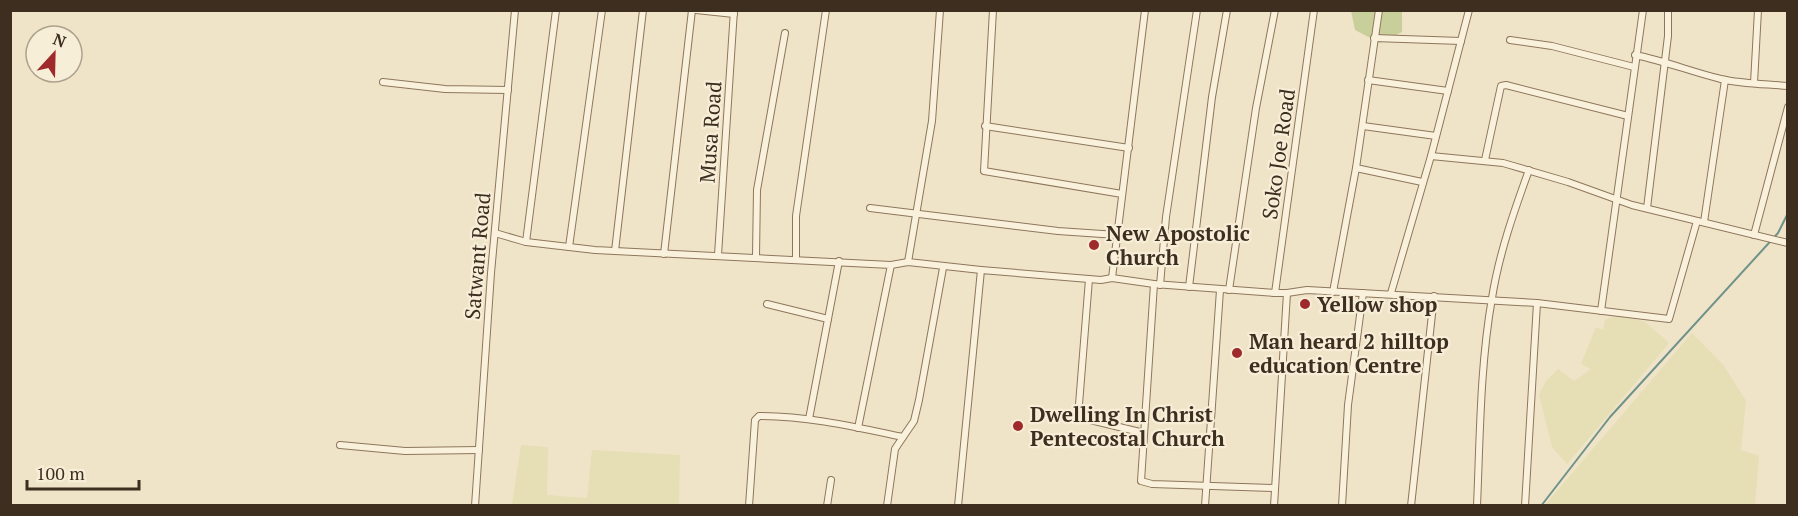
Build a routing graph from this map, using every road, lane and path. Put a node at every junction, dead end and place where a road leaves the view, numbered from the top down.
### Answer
1 (515, 10) edge
2 (556, 10) edge
3 (602, 10) edge
4 (643, 10) edge
5 (694, 10) edge
6 (826, 10) edge
7 (940, 10) edge
8 (993, 10) edge
9 (1145, 10) edge
10 (1197, 10) edge
11 (1227, 10) edge
12 (1275, 10) edge
13 (1314, 10) edge
14 (1379, 10) edge
15 (1469, 10) edge
16 (1643, 10) edge
17 (1668, 10) edge
18 (1758, 10) edge
19 (734, 12) edge
20 (785, 33) dead end
21 (1374, 38) junction
22 (1510, 40) dead end
23 (1461, 41) junction
24 (1635, 55) junction
25 (1664, 60) junction
26 (1634, 66) junction
27 (1368, 80) junction
28 (1725, 80) junction
29 (383, 82) dead end
30 (1754, 83) junction
31 (1788, 86) edge
32 (508, 90) junction
33 (1448, 91) junction
34 (1788, 106) edge
35 (1628, 116) junction
36 (985, 126) junction
37 (1363, 126) junction
38 (1436, 136) junction
39 (1129, 148) junction
40 (1431, 156) junction
41 (1485, 160) junction
42 (1356, 168) junction
43 (1529, 170) junction
44 (1422, 182) junction
45 (1122, 194) junction
46 (1617, 200) junction
47 (870, 208) dead end
48 (1647, 208) junction
49 (915, 212) junction
50 (1700, 221) junction
51 (495, 233) junction
52 (1117, 235) junction
53 (1754, 235) junction
54 (526, 242) junction
55 (1788, 243) edge
56 (569, 247) junction
57 (615, 251) junction
58 (664, 254) junction
59 (718, 255) junction
60 (756, 256) junction
61 (796, 258) junction
62 (839, 261) junction
63 (908, 262) junction
64 (891, 265) junction
65 (943, 268) junction
66 (981, 270) junction
67 (1112, 278) junction
68 (1089, 279) junction
69 (1157, 285) junction
70 (1189, 287) junction
71 (1220, 290) junction
72 (1229, 290) junction
73 (1334, 292) junction
74 (1275, 293) junction
75 (1287, 293) junction
76 (1363, 293) junction
77 (1392, 293) junction
78 (1434, 296) junction
79 (1491, 300) junction
80 (1537, 303) junction
81 (767, 304) dead end
82 (1601, 311) junction
83 (828, 319) junction
84 (809, 419) junction
85 (858, 428) junction
86 (1144, 433) junction
87 (903, 437) junction
88 (340, 445) dead end
89 (479, 450) junction
90 (831, 480) dead end
91 (1207, 486) junction
92 (1275, 488) junction
93 (475, 506) edge
94 (749, 506) edge
95 (827, 506) edge
96 (887, 506) edge
97 (958, 506) edge
98 (1205, 506) edge
99 (1274, 506) edge
100 (1342, 506) edge
101 (1411, 506) edge
102 (1477, 506) edge
103 (1525, 506) edge

1 - 32 street, Satwant Road
2 - 54 street
3 - 56 street
4 - 57 street
5 - 19 street
5 - 58 street
6 - 61 street
7 - 49 street
8 - 36 street
9 - 39 street
10 - 69 street
11 - 70 street
12 - 72 street
13 - 74 street, Soko Joe Road
14 - 21 street
15 - 23 street
16 - 24 street
17 - 25 street
18 - 30 street
19 - 59 street, Musa Road
20 - 60 street
21 - 23 street
21 - 27 street
22 - 26 street
23 - 33 street
24 - 25 street
24 - 26 street
25 - 28 street
25 - 48 street
26 - 35 street
27 - 33 street
27 - 37 street
28 - 30 street
28 - 50 street
29 - 32 street
30 - 31 street
32 - 51 street, Satwant Road
33 - 38 street
34 - 53 street
35 - 41 street
35 - 46 street
36 - 39 street
36 - 45 street
37 - 38 street
37 - 42 street
38 - 40 street
39 - 45 street
40 - 41 street
40 - 44 street
41 - 43 street
42 - 44 street
42 - 73 street
43 - 46 street
43 - 79 street
44 - 77 street
45 - 52 street
46 - 48 street
46 - 82 street
47 - 49 street
48 - 50 street
49 - 52 street
49 - 63 street
50 - 53 street
50 - 82 street
51 - 54 street
51 - 89 street, Satwant Road
52 - 67 street
53 - 55 street
54 - 56 street
56 - 57 street
57 - 58 street
58 - 59 street
59 - 60 street
60 - 61 street
61 - 62 street
62 - 64 street
62 - 83 street
63 - 64 street
63 - 65 street
64 - 85 street
65 - 66 street
65 - 87 street
66 - 68 street
66 - 97 street
67 - 68 street
67 - 69 street
68 - 86 street
69 - 70 street
69 - 86 street
70 - 71 street
71 - 72 street
71 - 91 street
72 - 74 street
73 - 75 street
73 - 76 street
74 - 75 street
75 - 92 street
76 - 77 street
76 - 100 street
77 - 78 street
78 - 79 street
78 - 101 street
79 - 80 street
79 - 102 street
80 - 82 street
80 - 103 street
81 - 83 street
83 - 84 street
84 - 85 street
84 - 94 street
85 - 87 street
86 - 91 street
87 - 96 street
88 - 89 street
89 - 93 street, Satwant Road
90 - 95 street
91 - 92 street
91 - 98 street
92 - 99 street

